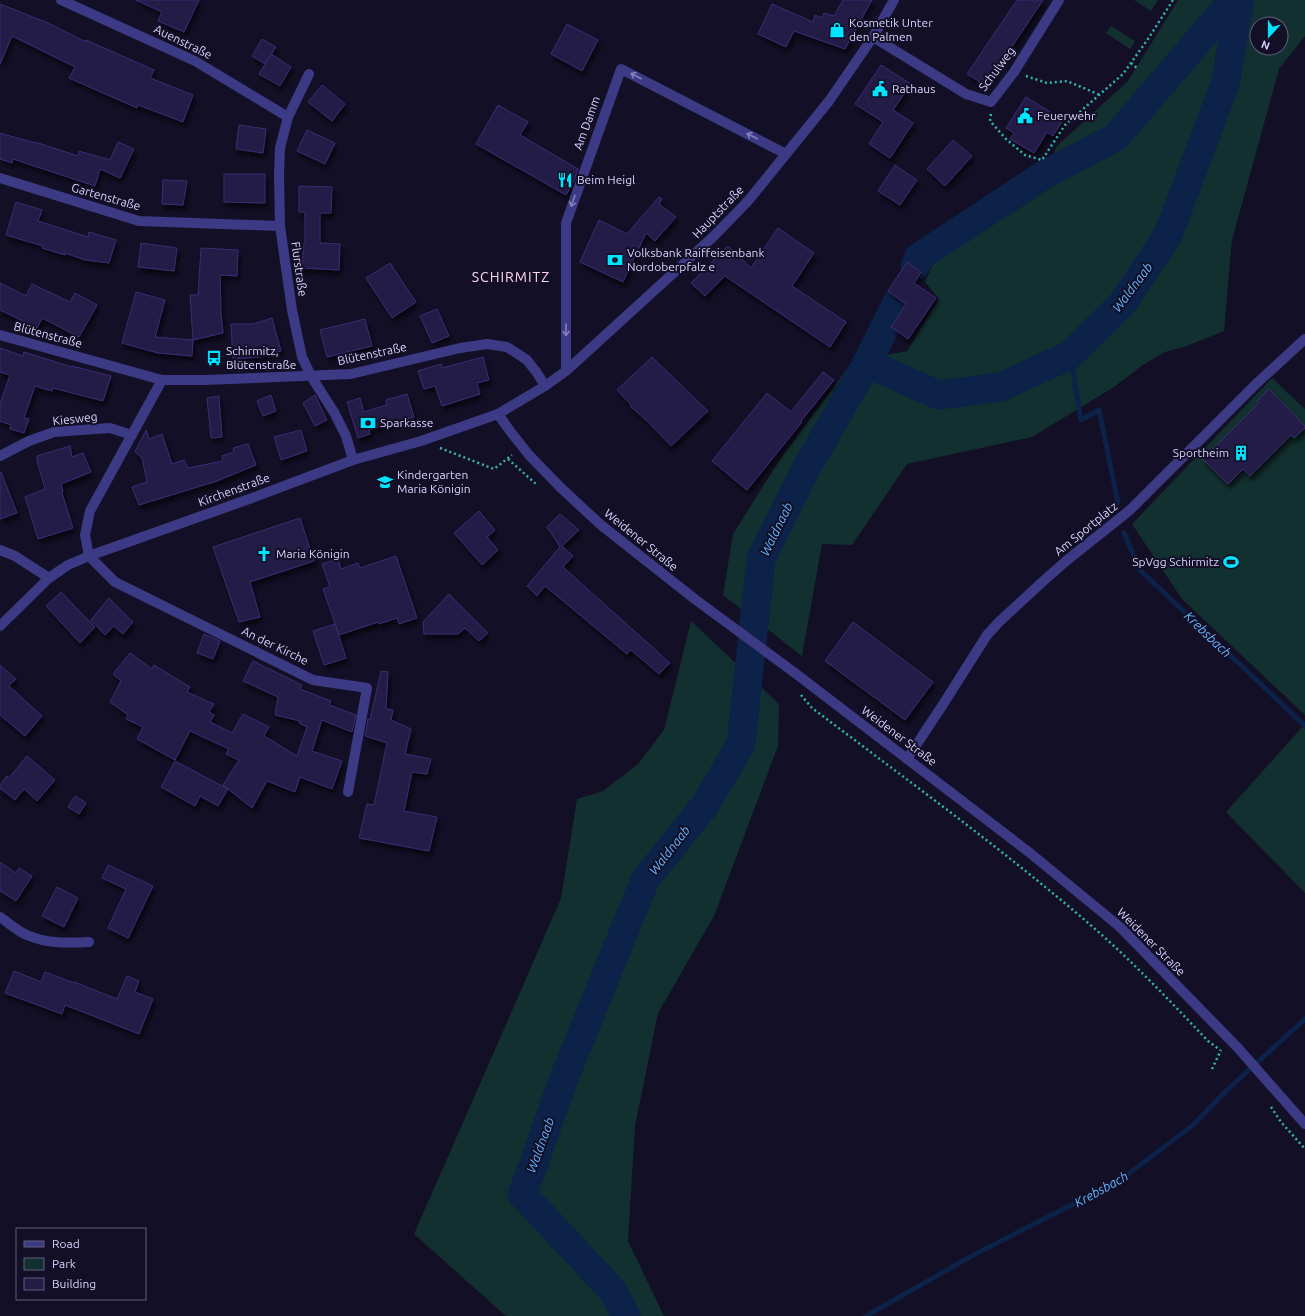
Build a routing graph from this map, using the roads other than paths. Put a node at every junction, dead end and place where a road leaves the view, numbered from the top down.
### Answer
1 (61, 0) edge
2 (894, 0) edge
3 (1059, 0) edge
4 (873, 37) junction
5 (309, 74) dead end
6 (288, 117) junction
7 (786, 154) junction
8 (0, 178) edge
9 (280, 226) junction
10 (0, 335) edge
11 (1305, 339) edge
12 (566, 371) junction
13 (311, 376) junction
14 (162, 380) junction
15 (545, 386) junction
16 (498, 414) junction
17 (132, 435) junction
18 (0, 456) edge
19 (353, 460) junction
20 (0, 550) edge
21 (89, 556) junction
22 (49, 578) junction
23 (0, 626) edge
24 (907, 758) junction
25 (348, 792) dead end
26 (0, 917) edge
27 (89, 942) dead end
28 (1305, 1124) edge

1 - 6 street, Auenstraße
2 - 4 street, Hauptstraße
3 - 4 street, Schulweg
4 - 7 street, Hauptstraße
5 - 6 street, Flurstraße
6 - 9 street, Flurstraße
7 - 12 street, Hauptstraße
7 -> 12 street, Am Damm
8 - 9 street, Gartenstraße
9 - 13 street, Flurstraße
10 - 14 street, Blütenstraße
11 - 24 street, Am Sportplatz
12 - 15 street, Hauptstraße
13 - 14 street, Blütenstraße
13 - 15 street, Blütenstraße
13 - 19 street, Flurstraße
14 - 17 street
15 - 16 street, Hauptstraße
16 - 19 street, Kirchenstraße
16 - 24 street, Weidener Straße
17 - 18 street, Kiesweg
17 - 21 street
19 - 21 street, Kirchenstraße
20 - 22 street
21 - 22 street, Kirchenstraße
21 - 25 street, An der Kirche
22 - 23 street, Kirchenstraße
24 - 28 street, Weidener Straße
26 - 27 street

